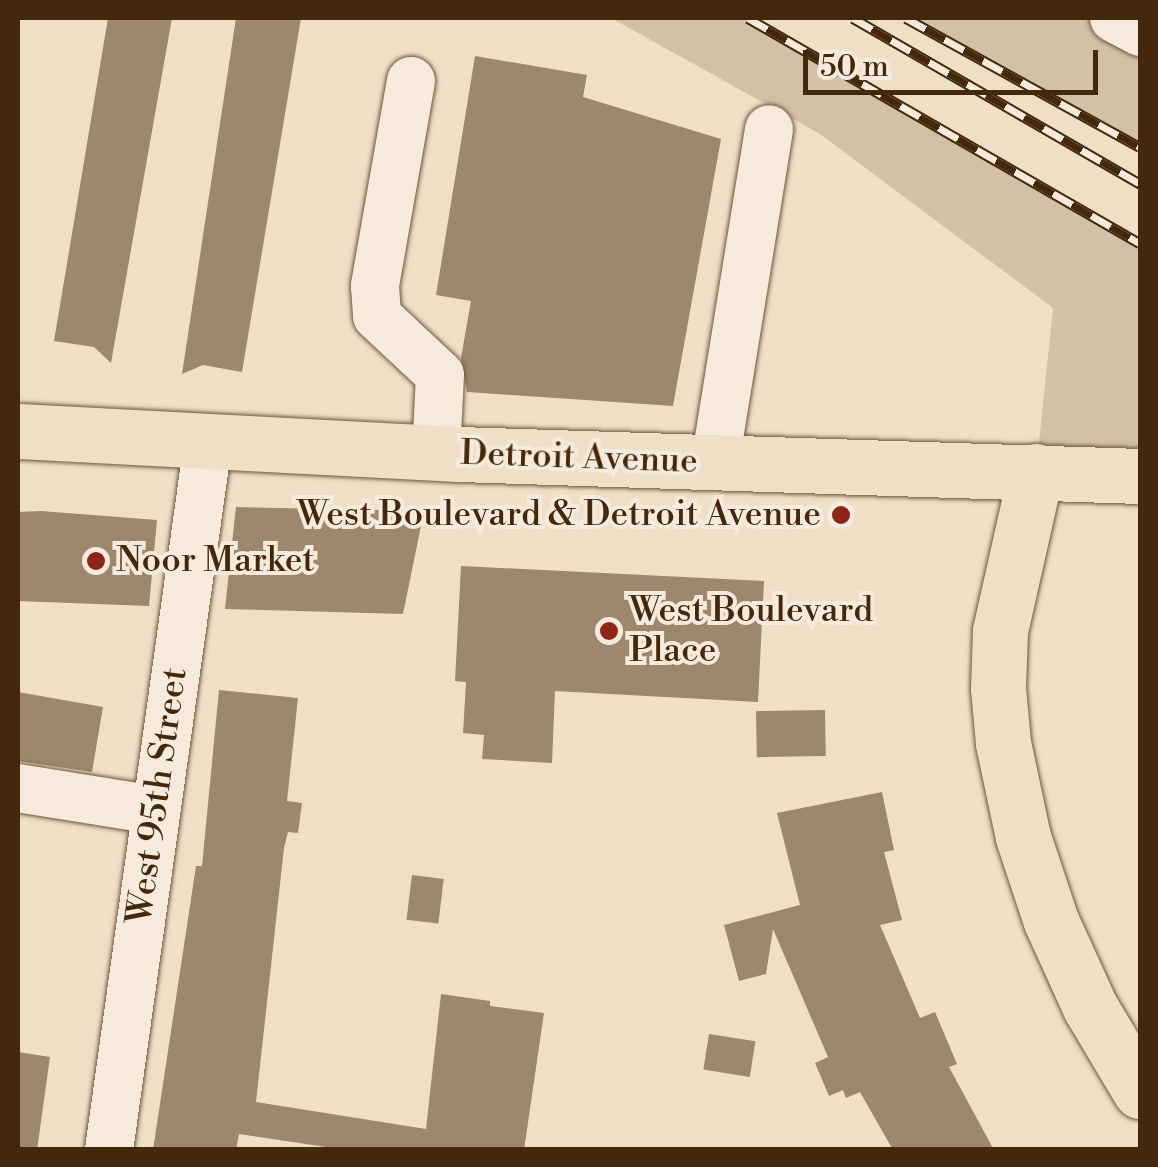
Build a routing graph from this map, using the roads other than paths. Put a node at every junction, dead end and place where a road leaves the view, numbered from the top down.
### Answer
1 (1114, 18) edge
2 (1140, 32) edge
3 (411, 82) dead end
4 (769, 129) dead end
5 (18, 432) edge
6 (208, 443) junction
7 (436, 453) junction
8 (715, 463) junction
9 (1036, 471) junction
10 (1140, 476) edge
11 (18, 788) edge
12 (156, 810) junction
13 (1140, 1091) edge
14 (108, 1150) edge

1 - 2 street
3 - 7 street
4 - 8 street
5 - 6 main road, Detroit Avenue
6 - 7 main road, Detroit Avenue
6 - 12 street, West 95th Street
7 - 8 main road, Detroit Avenue
8 - 9 main road, Detroit Avenue
9 - 10 main road, Detroit Avenue
9 - 13 main road
11 - 12 street
12 - 14 street, West 95th Street

